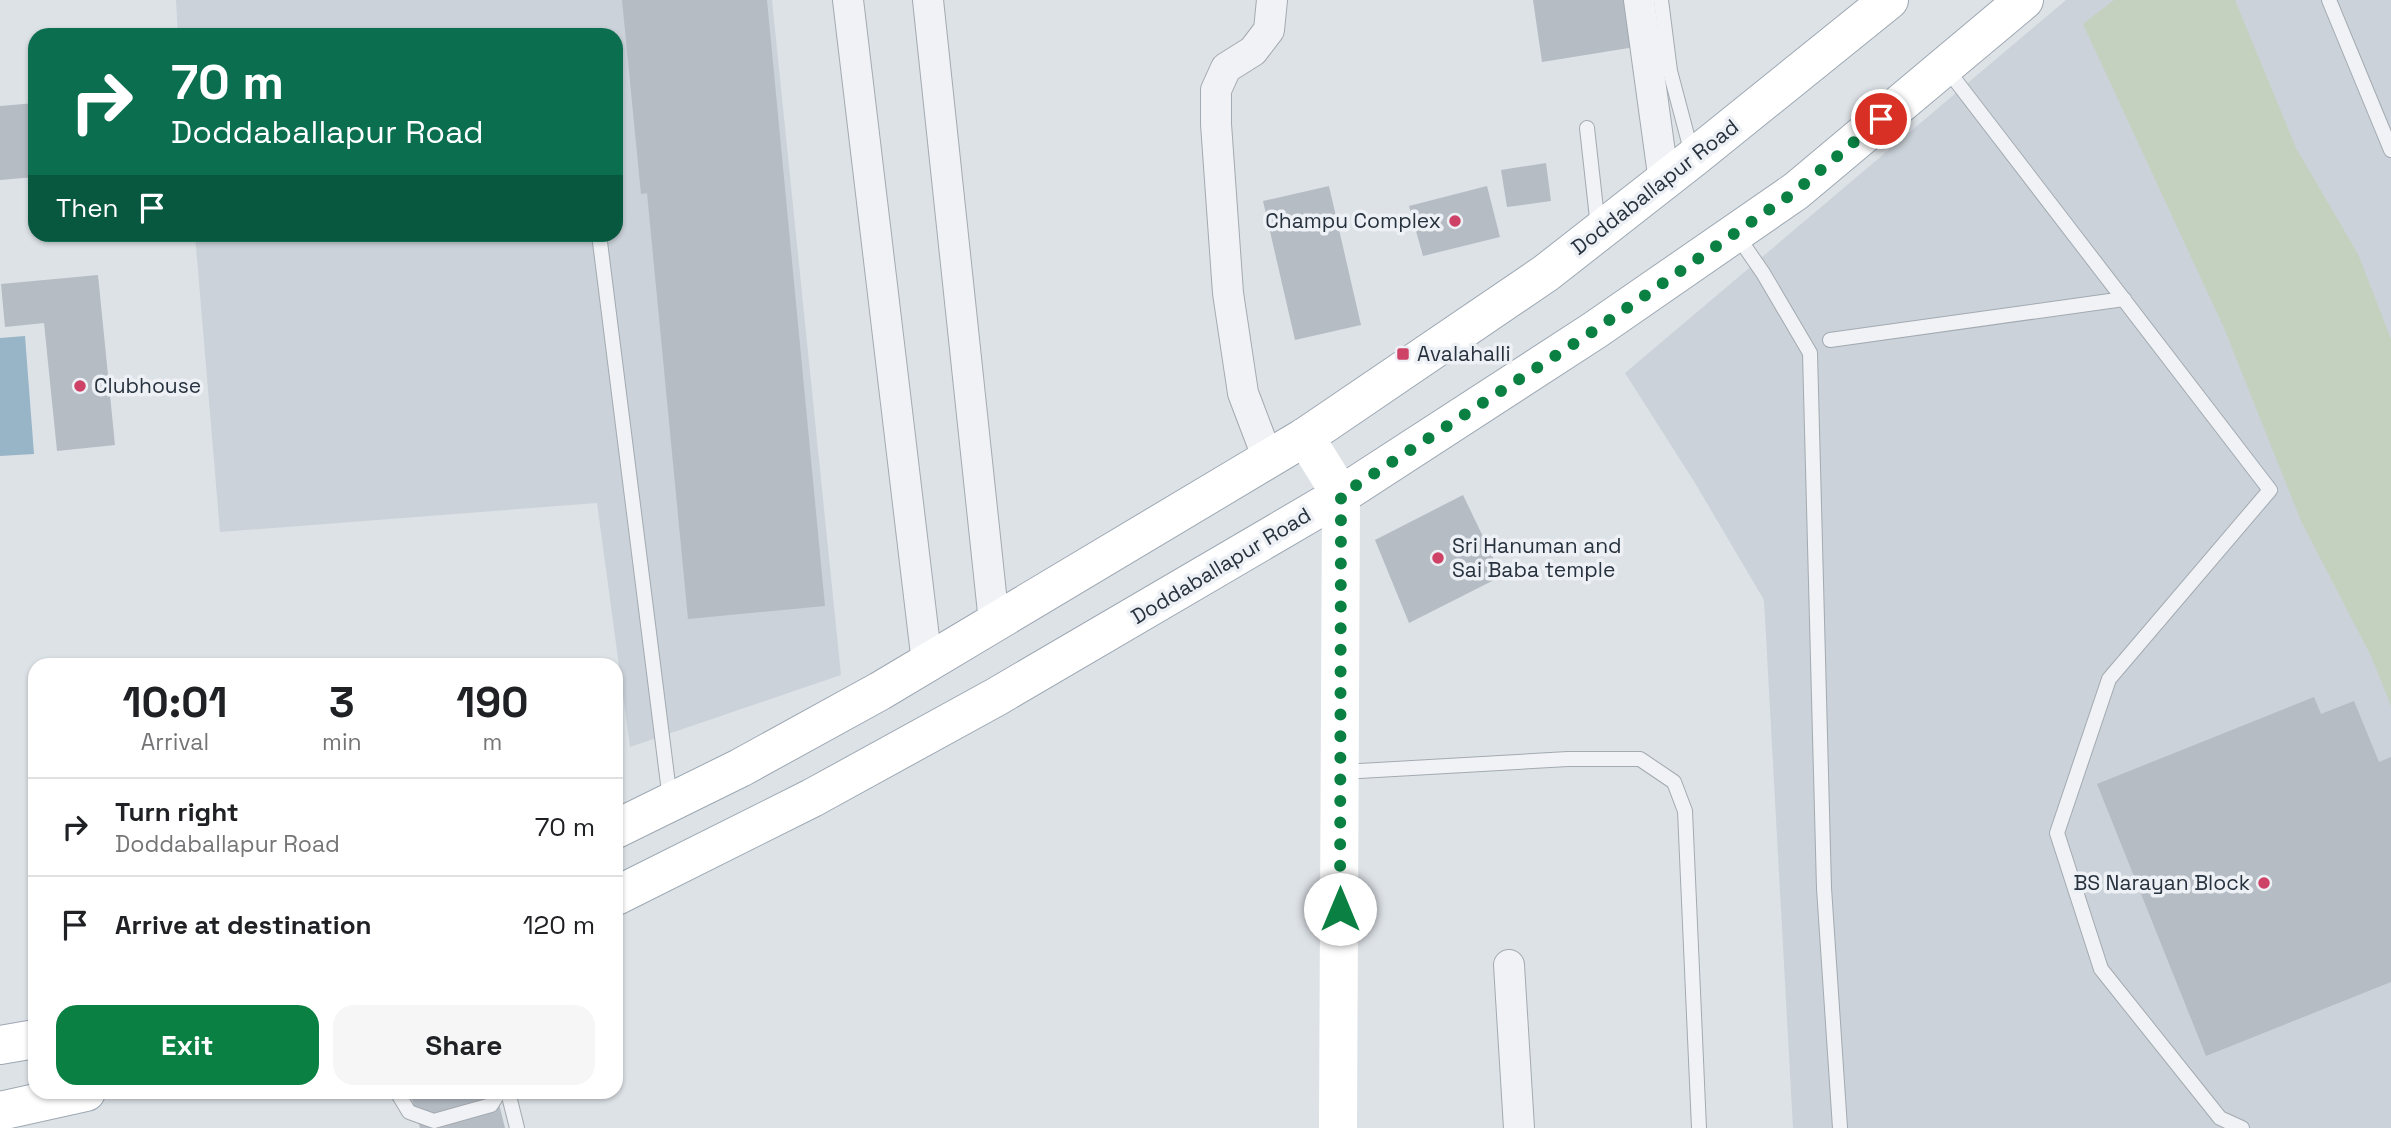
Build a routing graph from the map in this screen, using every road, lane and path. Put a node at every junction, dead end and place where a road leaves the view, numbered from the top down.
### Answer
1 (848, 0) edge
2 (928, 0) edge
3 (1272, 0) edge
4 (1639, 0) edge
5 (1661, 0) edge
6 (1889, 0) edge
7 (2024, 0) edge
8 (2329, 0) edge
9 (1944, 66) junction
10 (1587, 128) dead end
11 (2391, 150) edge
12 (1693, 158) junction
13 (1664, 182) junction
14 (1599, 232) junction
15 (1736, 233) junction
16 (600, 242) edge
17 (2124, 299) junction
18 (1830, 340) dead end
19 (1305, 437) junction
20 (1268, 459) junction
21 (1341, 495) junction
22 (994, 622) junction
23 (927, 663) junction
24 (1341, 772) junction
25 (670, 802) junction
26 (623, 826) edge
27 (623, 892) edge
28 (1509, 965) dead end
29 (28, 1040) edge
30 (0, 1045) edge
31 (54, 1099) edge
32 (401, 1099) edge
33 (495, 1099) edge
34 (510, 1099) edge
35 (0, 1111) edge
36 (409, 1112) junction
37 (410, 1128) edge
38 (517, 1128) edge
39 (1338, 1128) edge
40 (1519, 1128) edge
41 (1699, 1128) edge
42 (1840, 1128) edge
43 (2242, 1128) edge

1 - 23 street
2 - 22 street
3 - 20 street
4 - 13 street
5 - 12 lane
6 - 12 main road, Doddaballapur Road
7 - 9 main road, Doddaballapur Road
8 - 11 lane
9 - 15 main road, Doddaballapur Road
9 - 17 lane
10 - 14 lane
12 - 13 main road, Doddaballapur Road
13 - 14 main road, Doddaballapur Road
14 - 19 main road, Doddaballapur Road
15 - 21 main road, Doddaballapur Road
15 - 42 lane
16 - 25 lane
17 - 18 lane
17 - 43 lane
19 - 20 main road, Doddaballapur Road
19 - 21 main road
20 - 22 main road, Doddaballapur Road
21 - 24 main road
21 - 27 main road, Doddaballapur Road
22 - 23 main road, Doddaballapur Road
23 - 25 main road, Doddaballapur Road
24 - 39 main road
24 - 41 lane
25 - 26 main road, Doddaballapur Road
28 - 40 street
29 - 30 main road
31 - 35 main road
32 - 36 lane
33 - 36 lane
34 - 38 lane
36 - 37 lane

